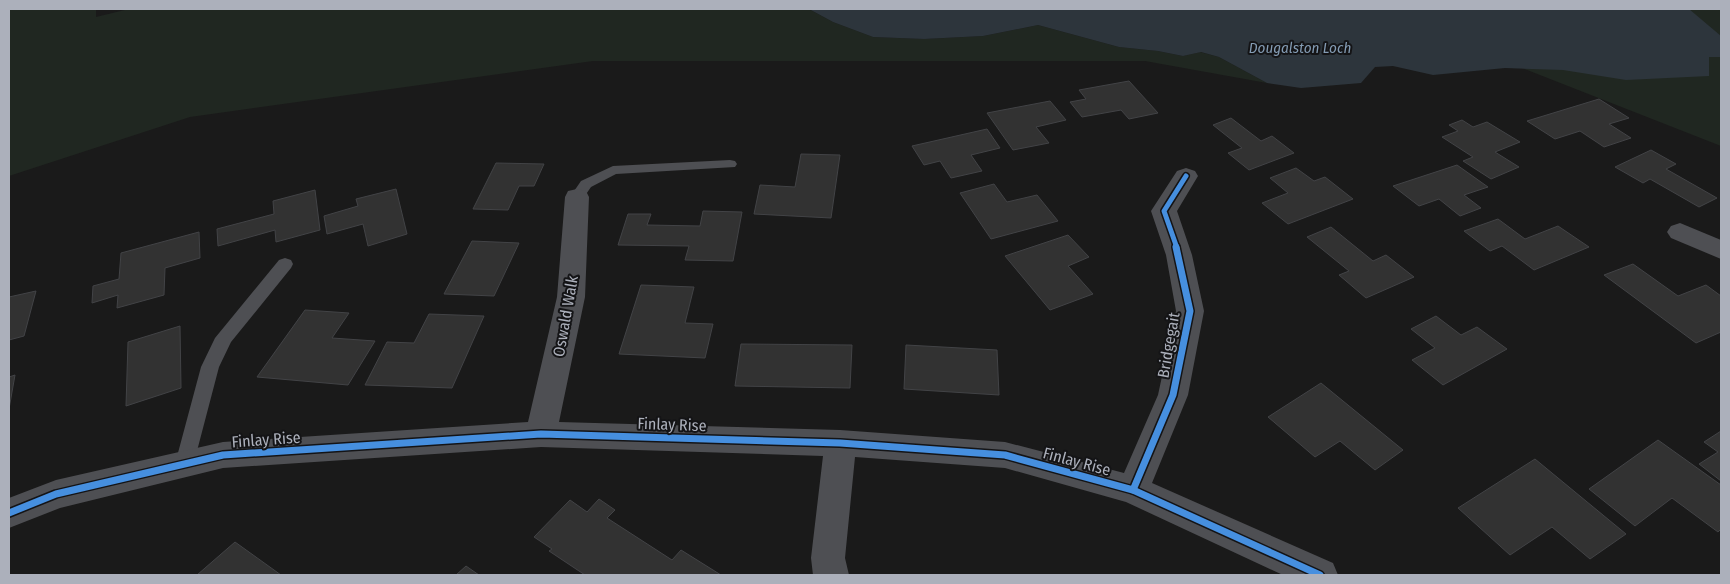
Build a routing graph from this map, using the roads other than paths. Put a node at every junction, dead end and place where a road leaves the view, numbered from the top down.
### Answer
1 (730, 164) dead end
2 (1186, 176) dead end
3 (577, 197) joint
4 (1680, 232) dead end
5 (1721, 250) edge
6 (285, 264) dead end
7 (541, 434) junction
8 (840, 443) junction
9 (186, 464) junction
10 (1133, 490) junction
11 (9, 513) edge
12 (831, 575) edge
13 (1320, 575) edge

1 - 3 lane
2 - 10 street, Bridgegait
3 - 7 street, Oswald Walk
4 - 5 street
6 - 9 lane
7 - 8 street, Finlay Rise
7 - 9 street, Finlay Rise
8 - 10 street, Finlay Rise
8 - 12 street
9 - 11 street, Finlay Rise
10 - 13 street, Finlay Rise

